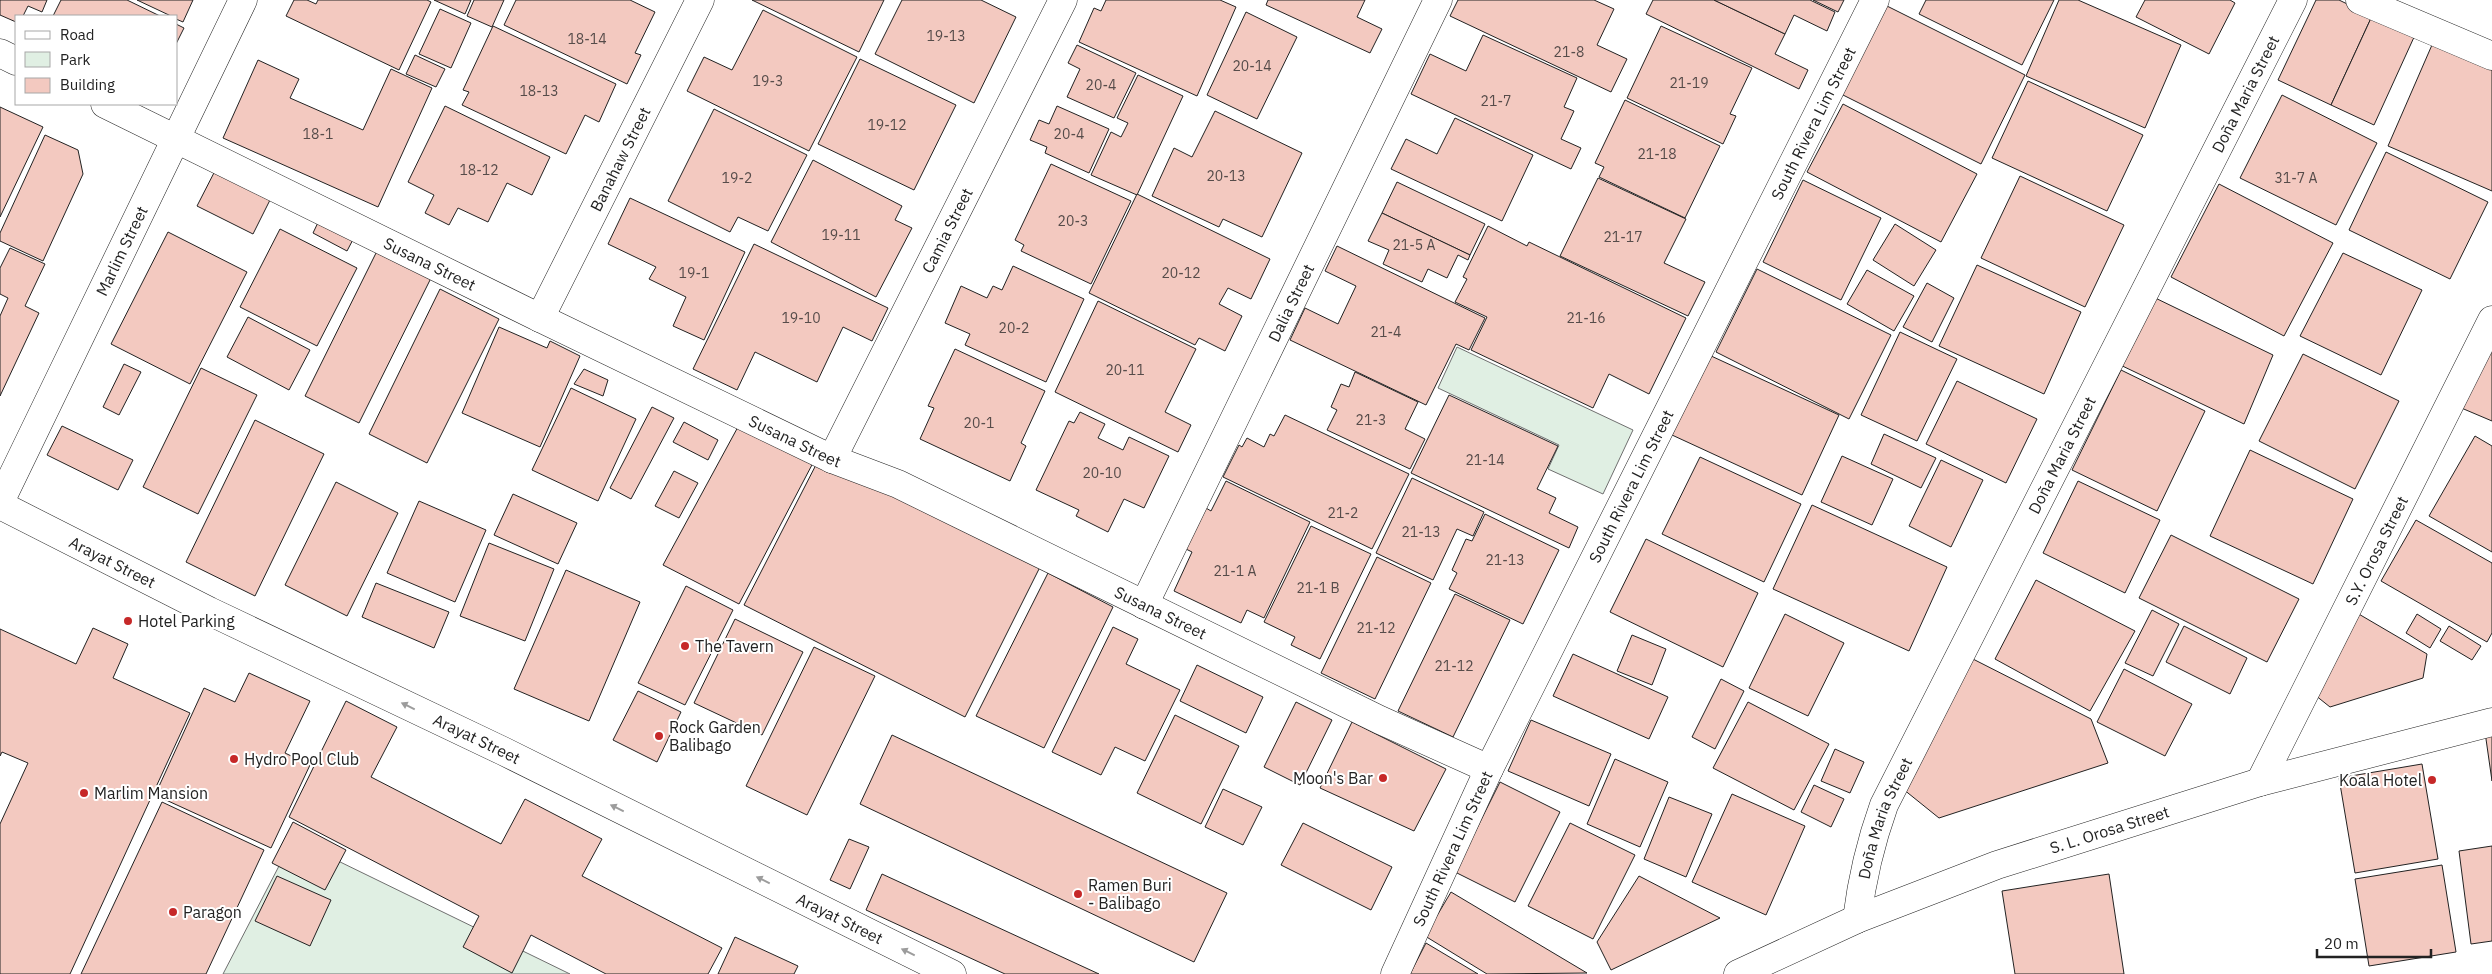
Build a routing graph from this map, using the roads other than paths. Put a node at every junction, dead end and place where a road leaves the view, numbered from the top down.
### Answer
1 (243, 0) edge
2 (700, 0) edge
3 (1063, 0) edge
4 (1438, 0) edge
5 (1875, 0) edge
6 (2292, 0) edge
7 (2360, 0) edge
8 (0, 53) edge
9 (2492, 56) edge
10 (15, 60) edge
11 (108, 105) edge
12 (177, 138) junction
13 (540, 318) junction
14 (2492, 320) edge
15 (832, 460) junction
16 (0, 503) edge
17 (1144, 605) junction
18 (2492, 722) edge
19 (1489, 768) junction
20 (2260, 782) junction
21 (1857, 919) junction
22 (952, 974) edge
23 (1395, 974) edge
24 (1738, 974) edge

1 - 12 street, Marlim Street
2 - 13 street, Banahaw Street
3 - 15 street, Camia Street
4 - 17 street, Dalia Street
5 - 19 street, South Rivera Lim Street
6 - 21 street, Doña Maria Street
7 - 9 street
8 - 10 street
11 - 12 street, Susana Street
12 - 13 street, Susana Street
12 - 16 street, Marlim Street
13 - 15 street, Susana Street
14 - 20 street, S.Y. Orosa Street
15 - 17 street, Susana Street
22 -> 16 street, Arayat Street
17 - 19 street, Susana Street
18 - 20 street, S. L. Orosa Street
19 - 23 street, South Rivera Lim Street
20 - 21 street, S. L. Orosa Street
21 - 24 street, S. L. Orosa Street

